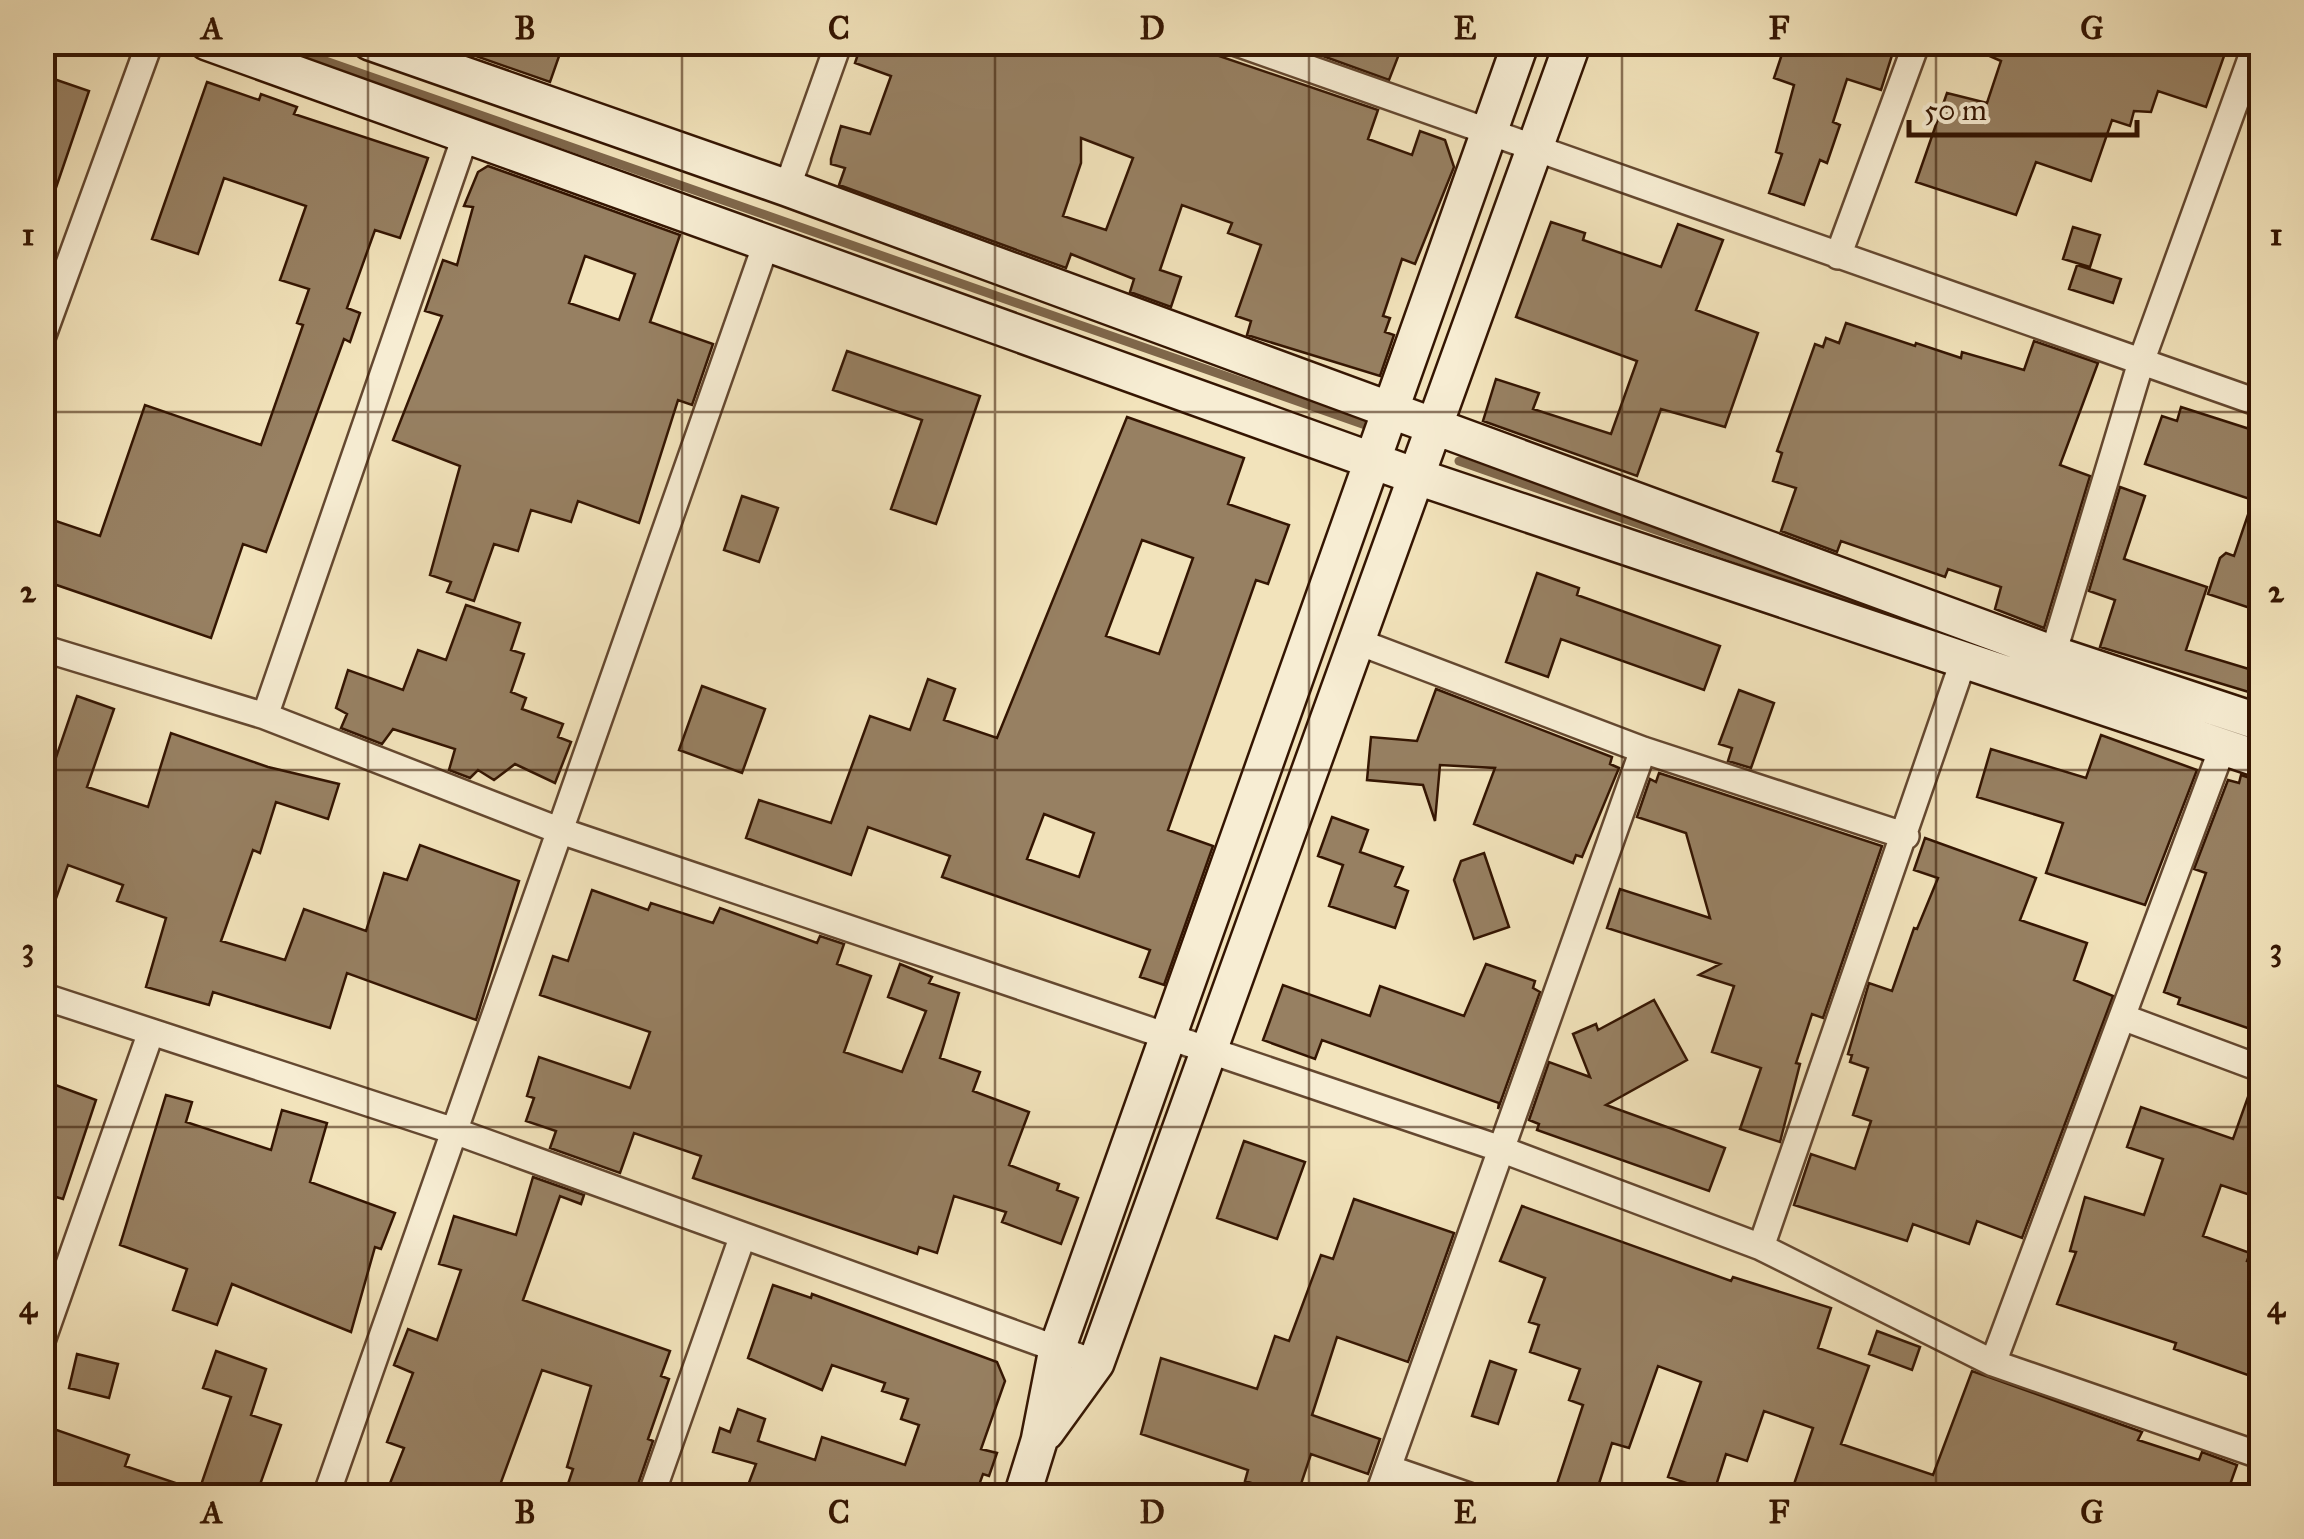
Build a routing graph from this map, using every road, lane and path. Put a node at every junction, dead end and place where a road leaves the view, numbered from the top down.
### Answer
1 (150, 42) edge
2 (207, 42) edge
3 (370, 42) edge
4 (839, 42) edge
5 (1234, 42) edge
6 (1522, 42) edge
7 (1573, 42) edge
8 (1917, 42) edge
9 (2257, 42) edge
10 (1489, 133) junction
11 (466, 134) junction
12 (1534, 150) junction
13 (787, 188) junction
14 (766, 244) junction
15 (1838, 256) junction
16 (42, 338) edge
17 (2141, 362) junction
18 (2262, 404) edge
19 (1392, 409) junction
20 (1434, 426) junction
21 (1371, 456) junction
22 (1415, 476) junction
23 (1356, 641) junction
24 (42, 648) edge
25 (2054, 654) junction
26 (1964, 662) junction
27 (265, 716) junction
28 (2262, 723) edge
29 (2223, 746) junction
30 (1643, 750) junction
31 (2262, 760) edge
32 (558, 830) junction
33 (1906, 836) junction
34 (42, 996) edge
35 (2125, 1018) junction
36 (150, 1032) junction
37 (1169, 1036) junction
38 (1206, 1051) junction
39 (2262, 1070) edge
40 (457, 1132) junction
41 (1498, 1148) junction
42 (742, 1238) junction
43 (1761, 1248) junction
44 (42, 1341) edge
45 (1058, 1349) junction
46 (1096, 1363) junction
47 (1993, 1363) junction
48 (1039, 1441) junction
49 (2262, 1456) edge
50 (1388, 1468) junction
51 (326, 1496) edge
52 (650, 1496) edge
53 (1022, 1496) edge
54 (1378, 1496) edge
55 (1469, 1496) edge

1 - 16 street
2 - 11 street
3 - 13 street
4 - 13 street
5 - 10 street
6 - 10 street
7 - 12 street
8 - 15 street
9 - 17 street
10 - 12 street
10 - 19 street
11 - 14 street
11 - 27 street
12 - 15 street
12 - 20 street
13 - 19 street
14 - 21 street
14 - 32 street
15 - 17 street
17 - 18 street
17 - 25 street
19 - 20 street
19 - 21 street
20 - 22 street
20 - 25 street
21 - 22 street
21 - 37 street
22 - 23 street
22 - 26 street
23 - 30 street
23 - 38 street
24 - 27 street
25 - 28 street
26 - 29 street
26 - 33 street
27 - 32 street
29 - 31 street
29 - 35 street
30 - 33 street
30 - 41 street
32 - 37 street
32 - 40 street
33 - 43 street
34 - 36 street
35 - 39 street
35 - 47 street
36 - 40 street
36 - 44 street
37 - 38 street
37 - 45 street
38 - 41 street
38 - 46 street
40 - 42 street
40 - 51 street
41 - 43 street
41 - 50 street
42 - 45 street
42 - 52 street
43 - 47 street
45 - 46 street
45 - 48 street
46 - 48 street
47 - 49 street
48 - 53 street
50 - 54 street
50 - 55 street

